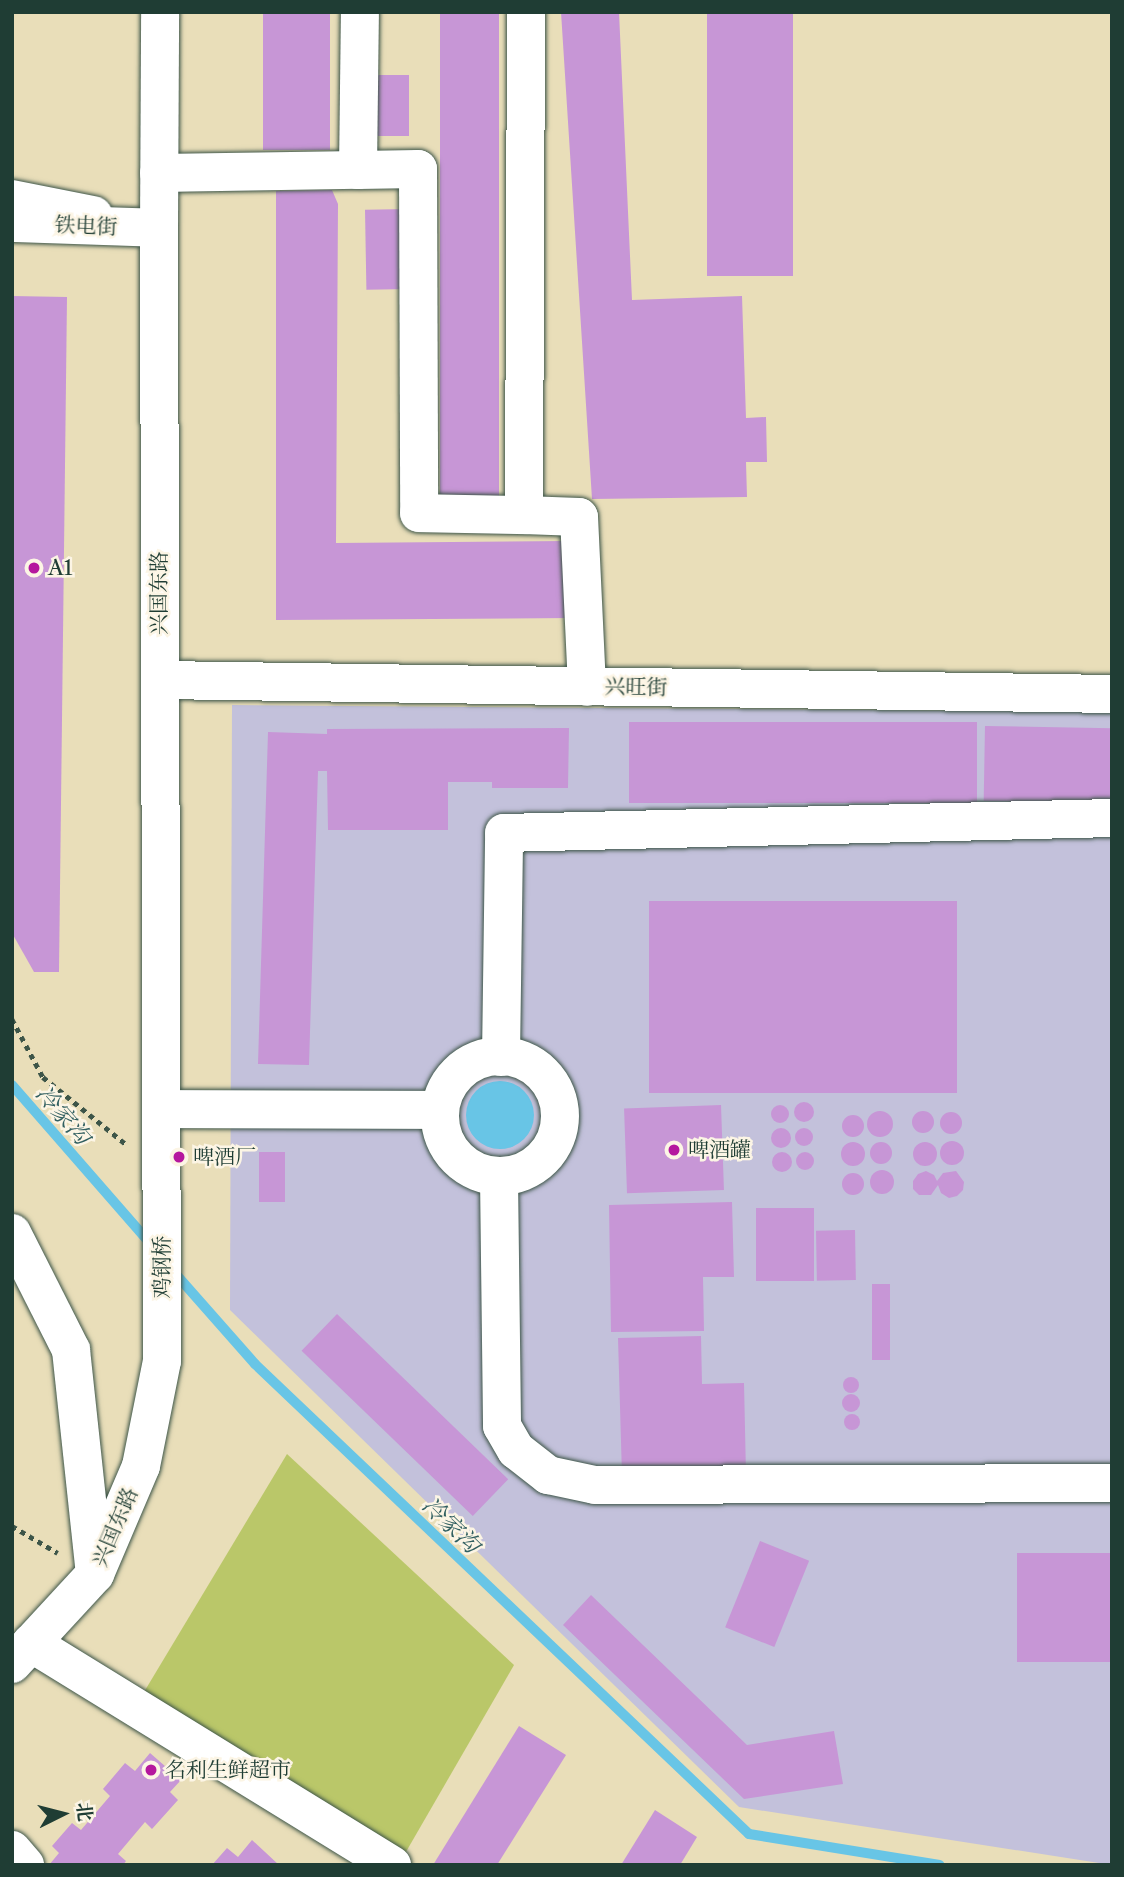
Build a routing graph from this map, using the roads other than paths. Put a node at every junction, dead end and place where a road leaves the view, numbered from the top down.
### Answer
1 (160, 12) edge
2 (360, 12) edge
3 (526, 12) edge
4 (358, 170) junction
5 (159, 173) junction
6 (12, 199) edge
7 (12, 223) edge
8 (159, 228) junction
9 (524, 515) junction
10 (160, 680) junction
11 (587, 687) junction
12 (1112, 694) edge
13 (1112, 818) edge
14 (501, 1057) junction
15 (161, 1110) junction
16 (440, 1110) junction
17 (162, 1174) joint
18 (499, 1177) junction
19 (12, 1233) edge
20 (162, 1360) joint
21 (1112, 1483) edge
22 (95, 1574) junction
23 (22, 1654) edge
24 (12, 1850) edge
25 (26, 1865) edge
26 (392, 1865) edge

1 - 5 main road, 兴国东路
2 - 4 main road
3 - 9 main road
4 - 5 main road
4 - 9 main road
5 - 8 main road, 兴国东路
6 - 8 main road
7 - 8 main road, 铁电街
8 - 10 main road, 兴国东路
9 - 11 main road
10 - 11 main road, 兴旺街
10 - 15 main road, 兴国东路
11 - 12 main road, 兴旺街
13 - 14 main road
14 - 16 main road
14 - 18 main road
15 - 16 main road
15 - 17 main road, 兴国东路
16 - 18 main road
17 - 20 main road, 鸡钢桥
18 - 21 main road
19 - 22 main road
20 - 22 main road, 兴国东路
22 - 23 main road, 兴国东路
23 - 26 main road
24 - 25 main road

